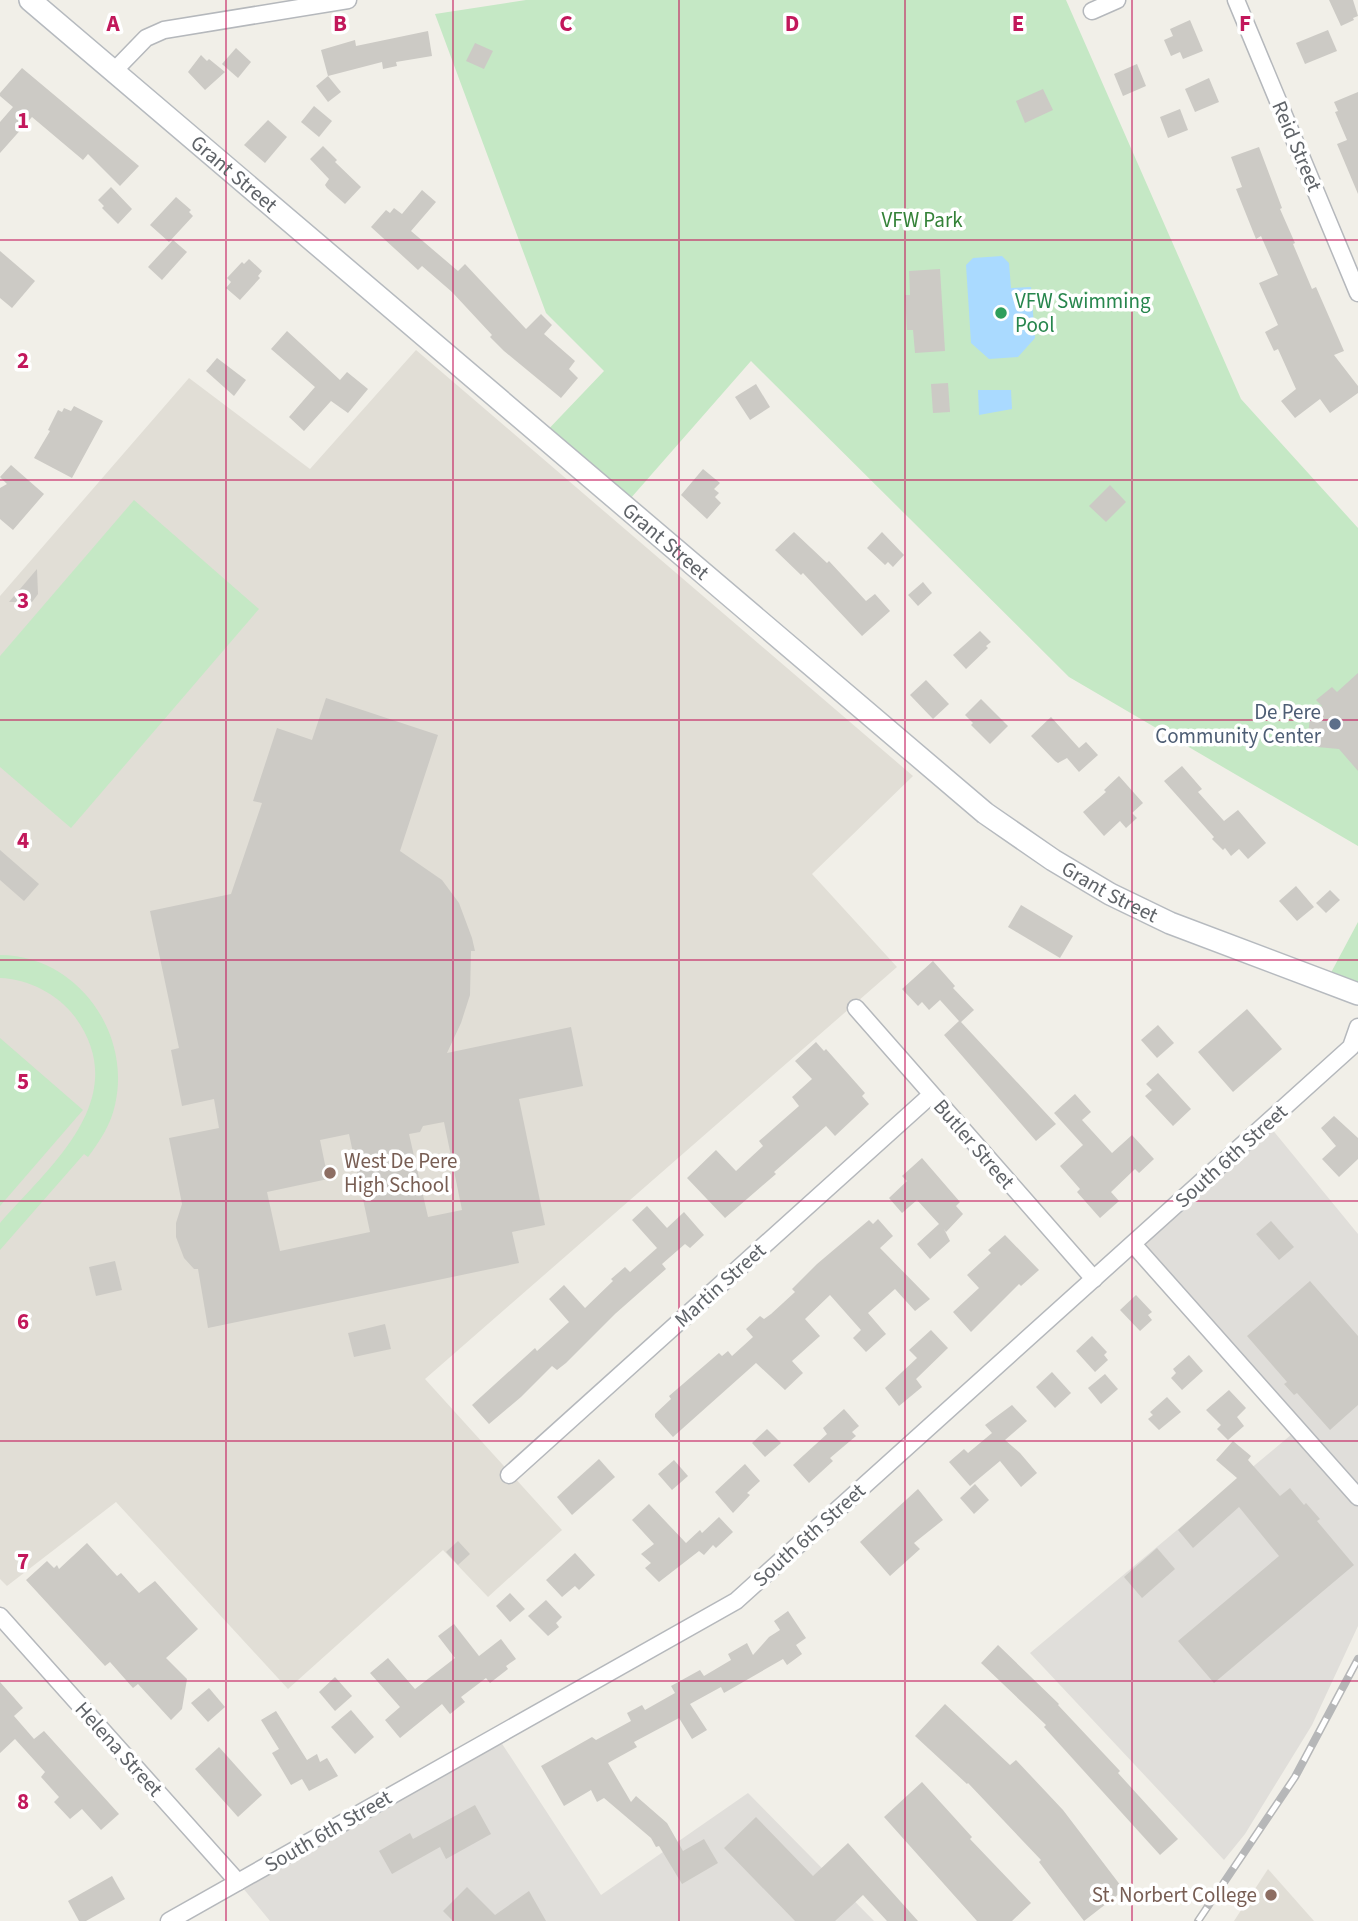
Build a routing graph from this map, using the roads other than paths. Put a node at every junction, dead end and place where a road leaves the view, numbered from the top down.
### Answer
1 (30, 0) edge
2 (348, 0) edge
3 (1117, 0) edge
4 (1236, 0) edge
5 (1092, 11) dead end
6 (113, 72) junction
7 (1358, 293) edge
8 (1358, 994) edge
9 (856, 1008) dead end
10 (1358, 1027) edge
11 (931, 1095) junction
12 (1133, 1244) junction
13 (1094, 1279) junction
14 (509, 1475) dead end
15 (1358, 1497) edge
16 (0, 1616) edge
17 (238, 1882) junction
18 (169, 1921) edge

1 - 6 street, Grant Street
2 - 6 street
3 - 5 street
4 - 7 street, Reid Street
6 - 8 street, Grant Street
9 - 11 street, Butler Street
10 - 12 street, South 6th Street
11 - 13 street, Butler Street
11 - 14 street, Martin Street
12 - 13 street, South 6th Street
12 - 15 street
13 - 17 street, South 6th Street
16 - 17 street, Helena Street
17 - 18 street, South 6th Street

